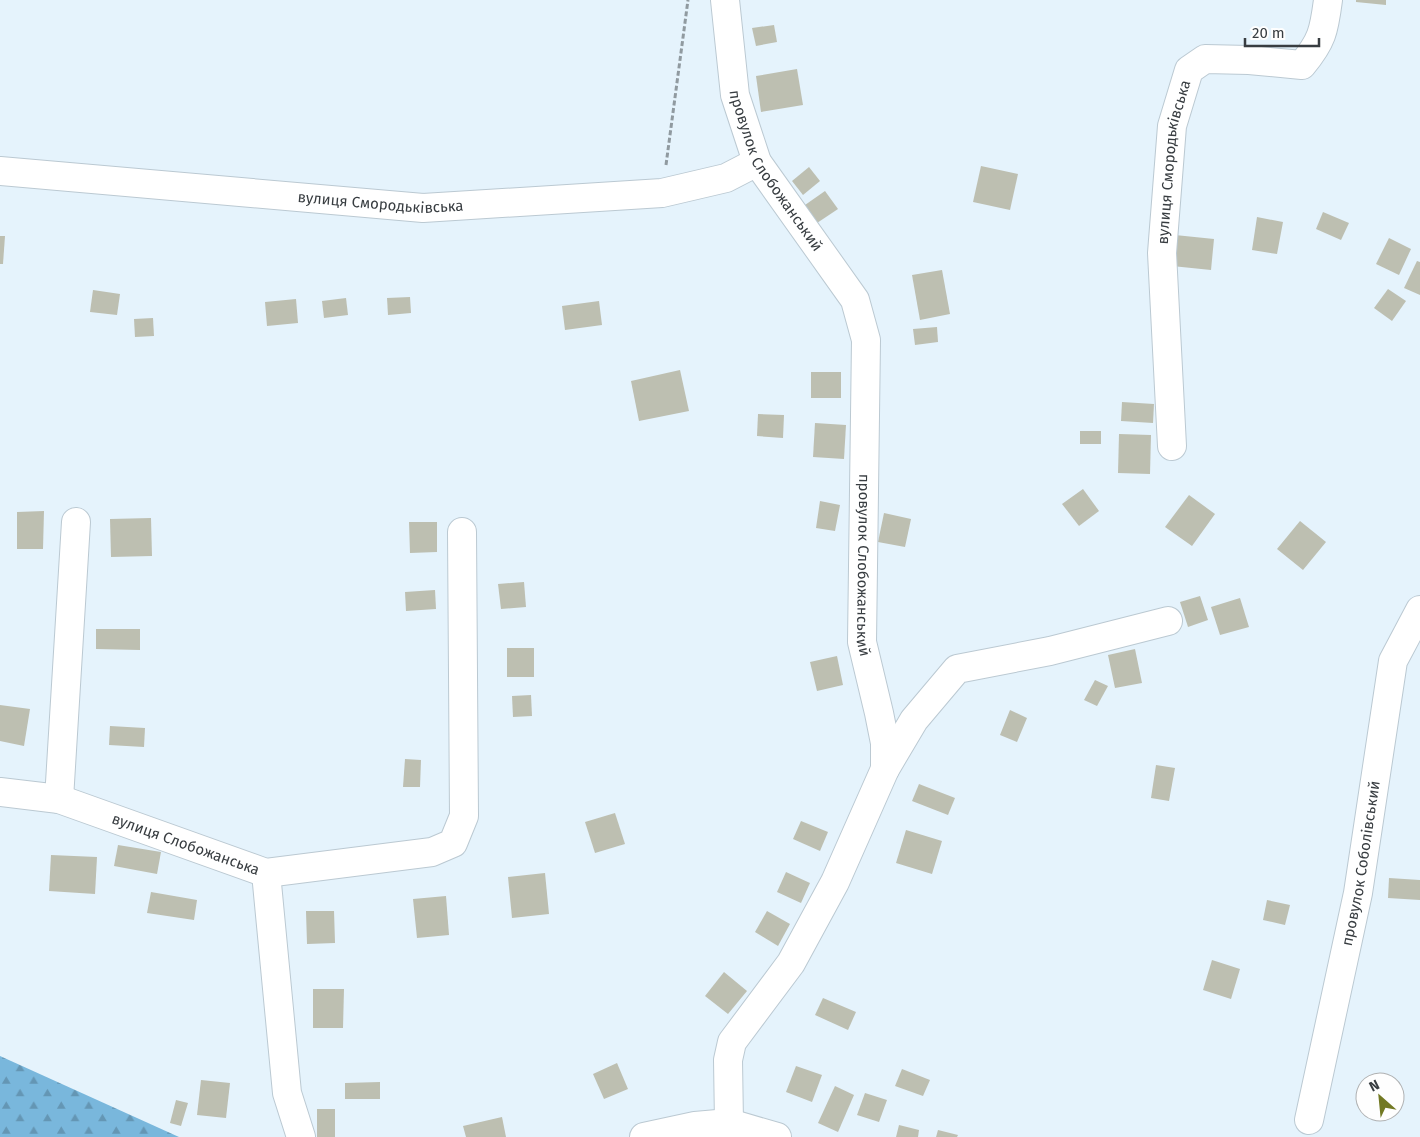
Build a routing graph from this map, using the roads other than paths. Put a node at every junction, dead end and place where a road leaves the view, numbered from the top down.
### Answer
1 (725, 0) edge
2 (1328, 0) edge
3 (757, 162) junction
4 (0, 171) edge
5 (1172, 446) dead end
6 (76, 522) dead end
7 (462, 532) dead end
8 (1420, 610) edge
9 (1168, 622) dead end
10 (885, 768) junction
11 (0, 792) edge
12 (59, 799) junction
13 (266, 873) junction
14 (1310, 1120) dead end
15 (729, 1124) junction
16 (301, 1137) edge
17 (644, 1137) edge
18 (777, 1137) edge

1 - 3 street, провулок Слобожанський
2 - 5 street, вулиця Смородьківська
3 - 4 street, вулиця Смородьківська
3 - 10 street, провулок Слобожанський
6 - 12 street
7 - 13 street, вулиця Слобожанська
8 - 14 street, провулок Соболівський
9 - 10 street
10 - 15 street, провулок Слобожанський
11 - 12 street, вулиця Слобожанська
12 - 13 street, вулиця Слобожанська
13 - 16 street
15 - 17 street
15 - 18 street

